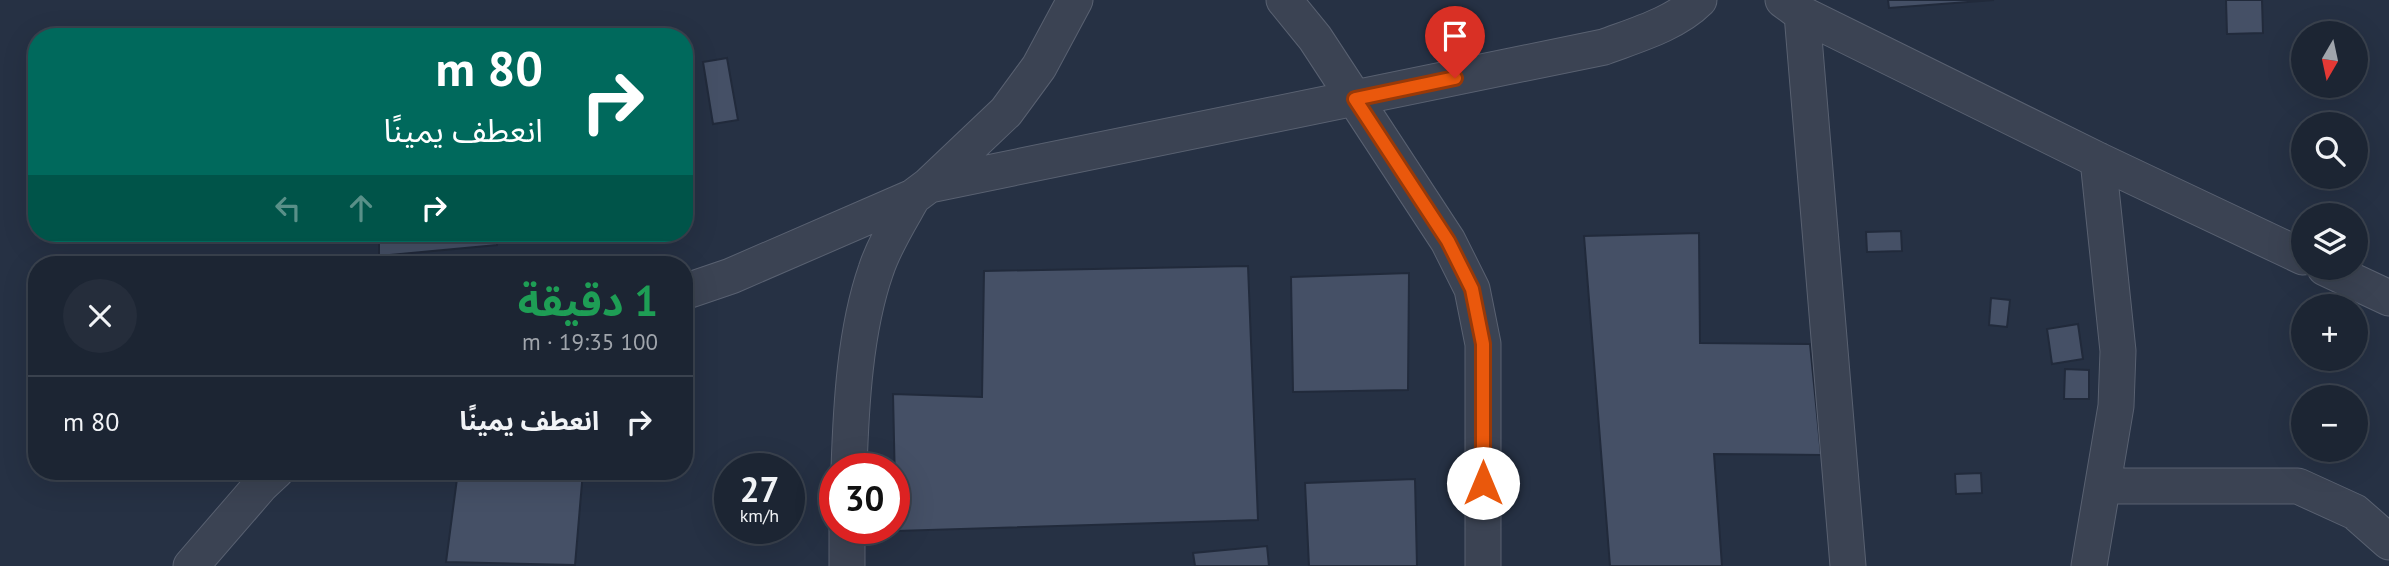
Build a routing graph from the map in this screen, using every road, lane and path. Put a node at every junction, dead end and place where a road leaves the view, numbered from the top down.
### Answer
1 (1075, 0) edge
2 (1284, 0) edge
3 (1699, 0) edge
4 (1805, 5) edge
5 (1355, 99) junction
6 (2098, 160) junction
7 (921, 191) junction
8 (2291, 251) edge
9 (2351, 280) edge
10 (693, 289) edge
11 (2389, 298) edge
12 (849, 453) edge
13 (266, 480) edge
14 (2103, 486) junction
15 (2389, 542) edge
16 (847, 544) edge
17 (191, 566) edge
18 (847, 566) edge
19 (1483, 566) edge
20 (1848, 566) edge
21 (2089, 566) edge

1 - 7 street
2 - 5 street
3 - 5 street
4 - 6 street
4 - 20 street
5 - 7 street
5 - 19 street
6 - 8 street
6 - 14 street
7 - 10 street
7 - 12 street
9 - 11 street
13 - 17 street
14 - 15 street
14 - 21 street
16 - 18 street

